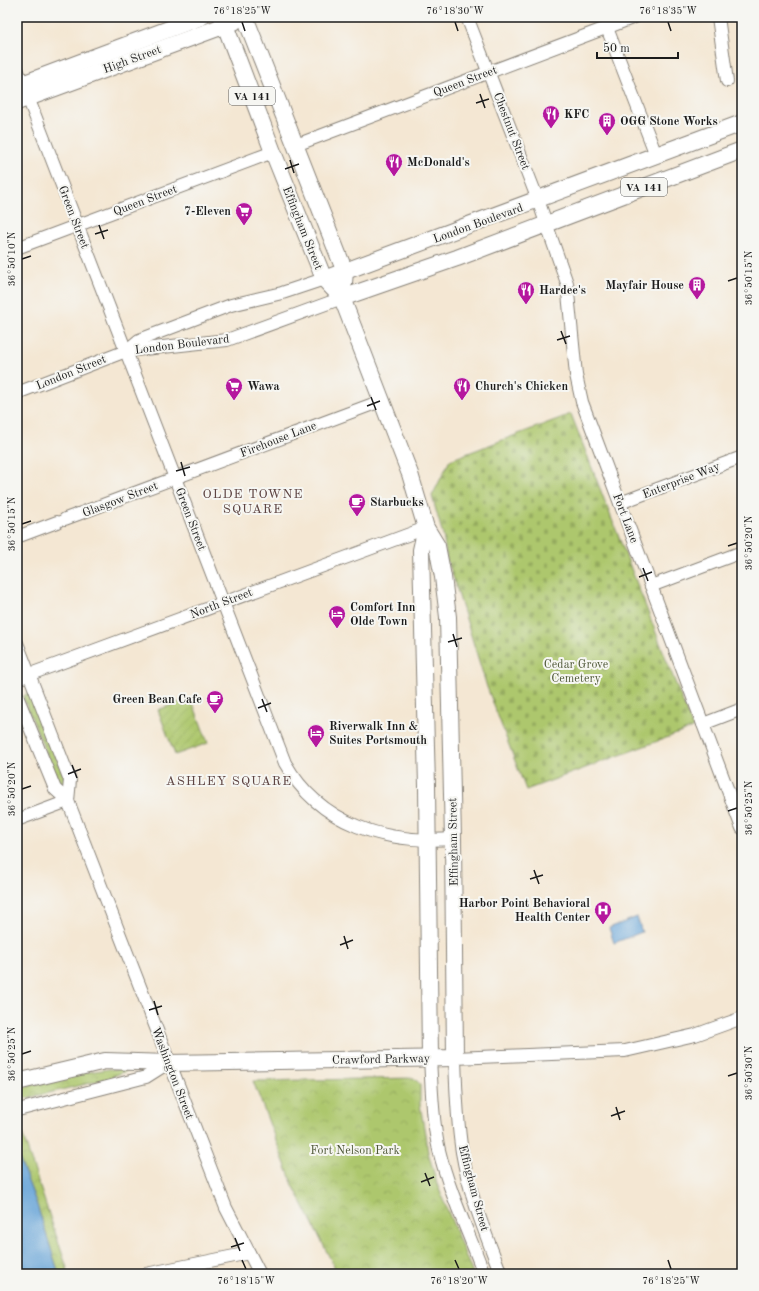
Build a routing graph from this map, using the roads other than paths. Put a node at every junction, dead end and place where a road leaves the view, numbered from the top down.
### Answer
1 (201, 17) edge
2 (246, 17) edge
3 (467, 17) edge
4 (635, 17) edge
5 (718, 17) edge
6 (223, 21) edge
7 (607, 28) junction
8 (489, 72) junction
9 (727, 81) dead end
10 (20, 88) edge
11 (742, 123) edge
12 (296, 145) junction
13 (742, 150) edge
14 (273, 152) junction
15 (656, 156) junction
16 (538, 200) junction
17 (547, 224) junction
18 (77, 226) junction
19 (17, 248) edge
20 (345, 272) junction
21 (324, 279) junction
22 (342, 298) junction
23 (126, 350) junction
24 (17, 393) edge
25 (381, 401) junction
26 (742, 457) edge
27 (175, 478) junction
28 (620, 503) junction
29 (426, 528) junction
30 (17, 537) edge
31 (742, 552) edge
32 (651, 586) junction
33 (223, 603) junction
34 (17, 643) edge
35 (30, 674) junction
36 (17, 679) edge
37 (17, 696) edge
38 (742, 709) edge
39 (703, 724) junction
40 (68, 801) junction
41 (17, 820) edge
42 (742, 828) edge
43 (453, 839) junction
44 (427, 841) junction
45 (742, 1018) edge
46 (430, 1058) junction
47 (455, 1058) junction
48 (168, 1062) junction
49 (17, 1082) edge
50 (17, 1107) edge
51 (249, 1253) junction
52 (146, 1274) edge
53 (260, 1274) edge
54 (484, 1274) edge
55 (501, 1274) edge

1 - 10 main road, High Street
2 - 6 main road, High Street
2 - 12 main road, Effingham Street / VA 141
3 - 8 street, Chestnut Street
4 - 7 street, Queen Street
5 - 9 street
6 - 10 main road, High Street
6 - 14 main road, Effingham Street / VA 141
7 - 8 street, Queen Street
7 - 15 street
8 - 12 street, Queen Street
8 - 16 street, Chestnut Street
10 - 18 street, Green Street
11 - 15 main road, London Boulevard / VA 141
12 - 20 main road, Effingham Street / VA 141
13 - 17 main road, London Boulevard / VA 141
14 - 18 street, Queen Street
14 - 21 main road, Effingham Street / VA 141
15 - 16 main road, London Boulevard / VA 141
16 - 17 street, Fort Lane
16 - 20 main road, London Boulevard / VA 141
17 - 22 main road, London Boulevard / VA 141
17 - 28 street, Fort Lane
18 - 19 street, Queen Street
18 - 23 street, Green Street
20 - 21 main road, London Boulevard
20 - 22 main road, Effingham Street / VA 141
21 - 22 main road, Effingham Street / VA 141
21 - 23 street, London Boulevard
22 - 23 street, London Boulevard
22 - 25 main road, Effingham Street
23 - 24 street, London Street
23 - 27 street, Green Street
25 - 27 street, Firehouse Lane
25 - 29 main road, Effingham Street
26 - 28 street, Enterprise Way
27 - 30 street, Glasgow Street
27 - 33 street, Green Street
28 - 32 street, Fort Lane
29 - 33 street, North Street
29 - 43 main road, Effingham Street
29 - 44 main road, Effingham Street
31 - 32 street
32 - 39 street, Fort Lane
33 - 35 street, North Street
33 - 44 street, Green Street
34 - 35 street, Washington Street
35 - 36 street, North Street
35 - 40 street, Washington Street
37 - 40 street, Washington Street
38 - 39 street
39 - 42 street, Fort Lane
40 - 41 street
40 - 48 street, Washington Street
43 - 44 street, Green Street
43 - 47 main road, Effingham Street
44 - 46 main road, Effingham Street
45 - 47 street, Crawford Parkway
46 - 47 main road, Crawford Parkway
46 - 48 main road, Crawford Parkway
46 - 54 street, Effingham Street
47 - 55 street, Effingham Street
48 - 49 main road, Crawford Parkway
48 - 50 street
48 - 51 street, Washington Street
51 - 52 street
51 - 53 street, Washington Street

